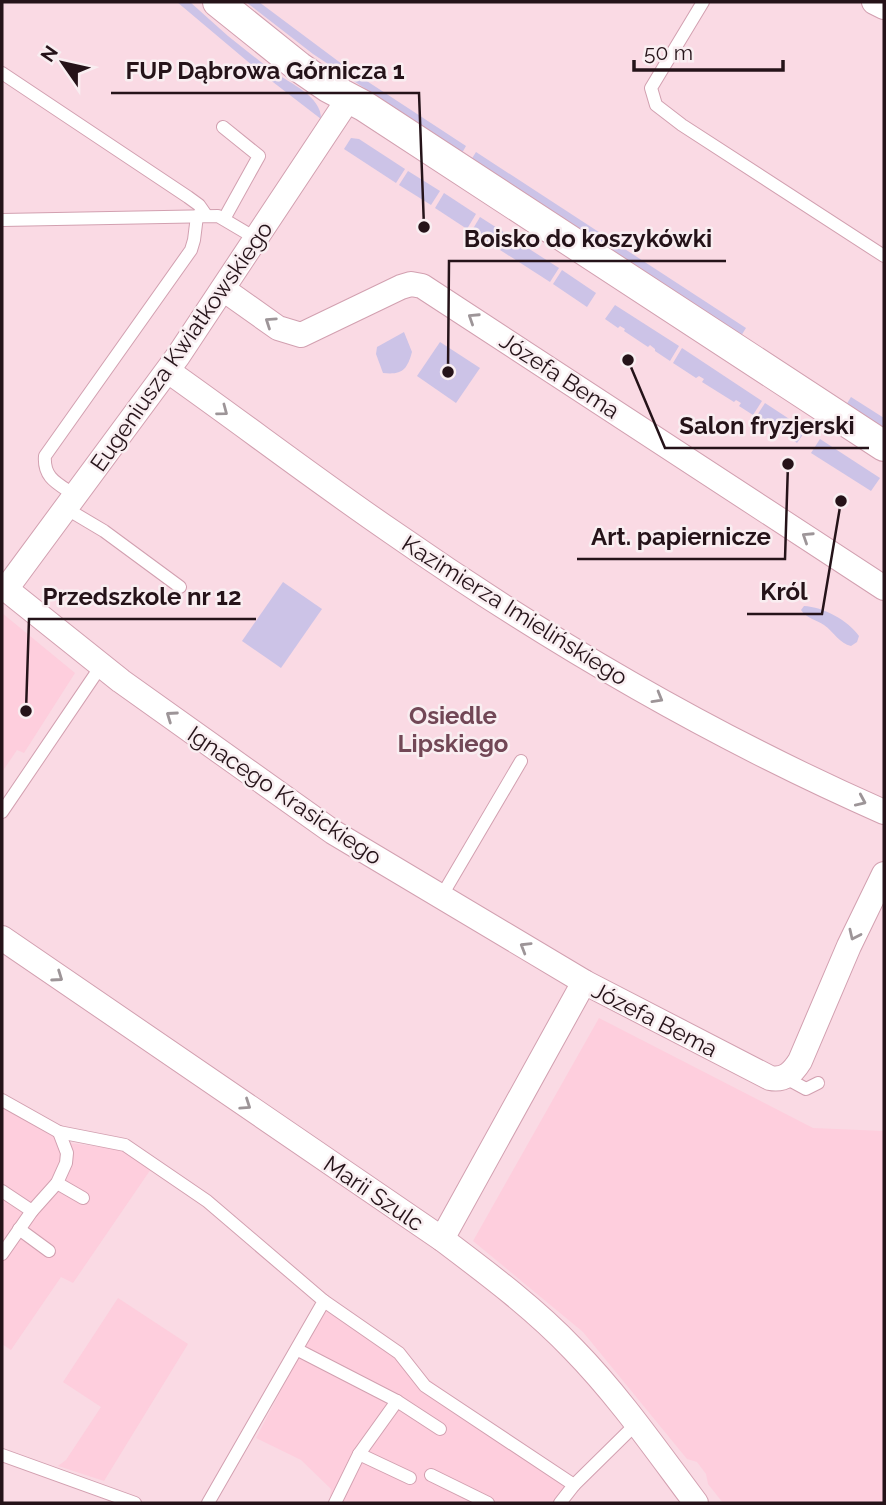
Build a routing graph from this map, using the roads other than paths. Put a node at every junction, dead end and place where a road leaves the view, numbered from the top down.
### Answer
1 (218, 2) edge
2 (703, 2) edge
3 (874, 2) edge
4 (884, 7) edge
5 (2, 73) edge
6 (349, 98) junction
7 (223, 127) dead end
8 (201, 216) junction
9 (223, 219) junction
10 (2, 220) edge
11 (257, 239) junction
12 (884, 256) edge
13 (223, 289) junction
14 (168, 371) junction
15 (884, 446) edge
16 (71, 503) junction
17 (180, 587) dead end
18 (4, 588) edge
19 (884, 588) edge
20 (101, 666) junction
21 (521, 761) dead end
22 (2, 812) edge
23 (884, 812) edge
24 (884, 874) edge
25 (441, 897) junction
26 (2, 938) edge
27 (584, 982) junction
28 (784, 1077) junction
29 (818, 1083) dead end
30 (2, 1100) edge
31 (59, 1132) junction
32 (57, 1183) junction
33 (2, 1191) edge
34 (83, 1198) dead end
35 (32, 1212) junction
36 (19, 1229) junction
37 (442, 1239) junction
38 (49, 1251) dead end
39 (2, 1253) edge
40 (324, 1301) junction
41 (298, 1350) junction
42 (397, 1401) junction
43 (636, 1424) junction
44 (440, 1429) dead end
45 (359, 1454) junction
46 (2, 1455) edge
47 (431, 1475) dead end
48 (410, 1478) dead end
49 (574, 1485) junction
50 (135, 1503) edge
51 (208, 1503) edge
52 (336, 1503) edge
53 (488, 1503) edge
54 (560, 1503) edge
55 (696, 1503) edge

1 - 6 street
2 - 12 lane
3 - 4 street
5 - 8 lane
6 - 11 street, Eugeniusza Kwiatkowskiego
6 - 15 street
7 - 9 lane
8 - 9 lane
8 - 10 lane
8 - 16 lane
9 - 11 lane
11 - 13 street, Eugeniusza Kwiatkowskiego
13 - 14 street, Eugeniusza Kwiatkowskiego
19 -> 13 street, Józefa Bema
14 - 16 street, Eugeniusza Kwiatkowskiego
14 -> 23 street, Kazimierza Imielińskiego
16 - 17 lane
16 - 18 street, Eugeniusza Kwiatkowskiego
18 - 20 street, Ignacego Krasickiego
20 - 22 lane
25 -> 20 street, Ignacego Krasickiego
21 - 25 lane
24 -> 28 street
27 -> 25 street, Ignacego Krasickiego
26 -> 37 street, Marii Szulc
27 - 28 street, Józefa Bema
27 - 37 street, Józefa Bema
28 - 29 lane
30 - 31 lane
31 - 32 lane
31 - 40 lane
32 - 34 lane
32 - 35 lane
33 - 35 lane
35 - 36 lane
36 - 38 lane
36 - 39 lane
37 - 43 street, Marii Szulc
40 - 41 lane
40 - 49 lane
41 - 42 lane
41 - 51 lane
42 - 44 lane
42 - 45 lane
43 - 49 lane
43 - 55 street, Marii Szulc
45 - 48 lane
45 - 52 lane
46 - 50 lane
47 - 53 lane
49 - 54 lane

